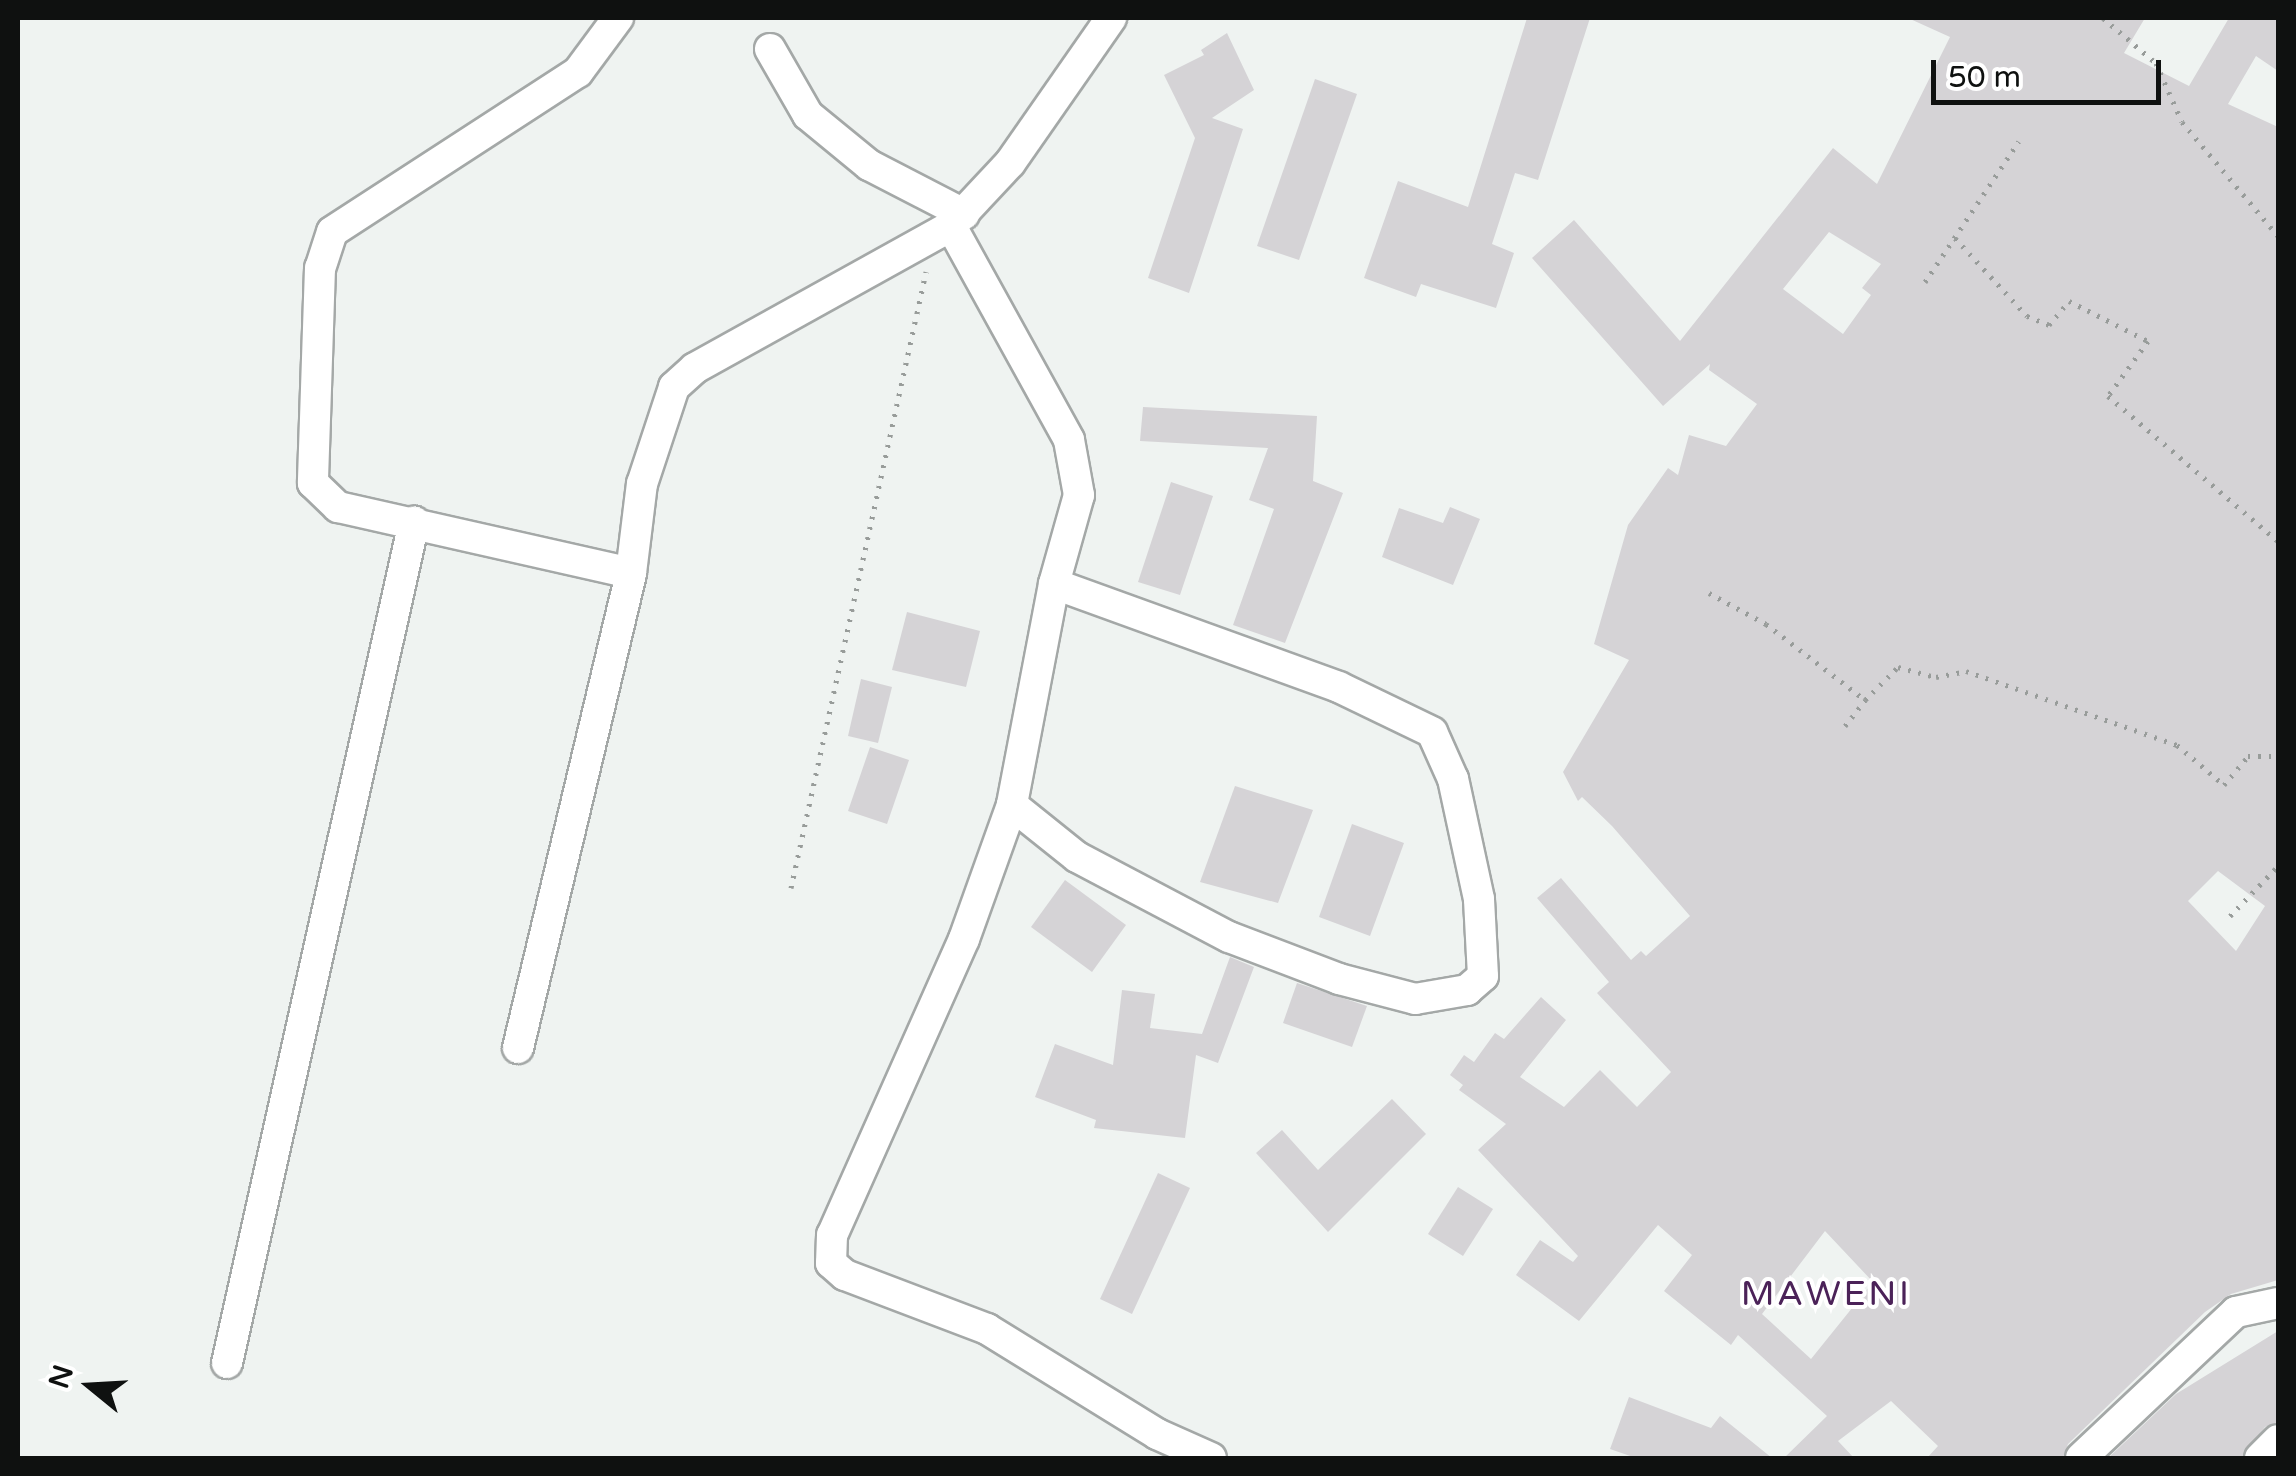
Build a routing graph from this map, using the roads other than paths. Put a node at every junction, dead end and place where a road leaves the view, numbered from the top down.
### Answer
1 (618, 18) edge
2 (1112, 18) edge
3 (770, 49) dead end
4 (950, 225) junction
5 (414, 522) junction
6 (631, 573) junction
7 (1054, 584) junction
8 (1012, 804) junction
9 (518, 1048) dead end
10 (2277, 1305) edge
11 (227, 1362) dead end
12 (2278, 1440) edge
13 (1211, 1458) edge
14 (2081, 1458) edge
15 (2260, 1458) edge

1 - 5 street
2 - 4 street
3 - 4 street
4 - 6 street
4 - 7 street
5 - 6 street
5 - 11 street
6 - 9 street
7 - 8 street
7 - 8 street
8 - 13 street
10 - 14 street
12 - 15 street

